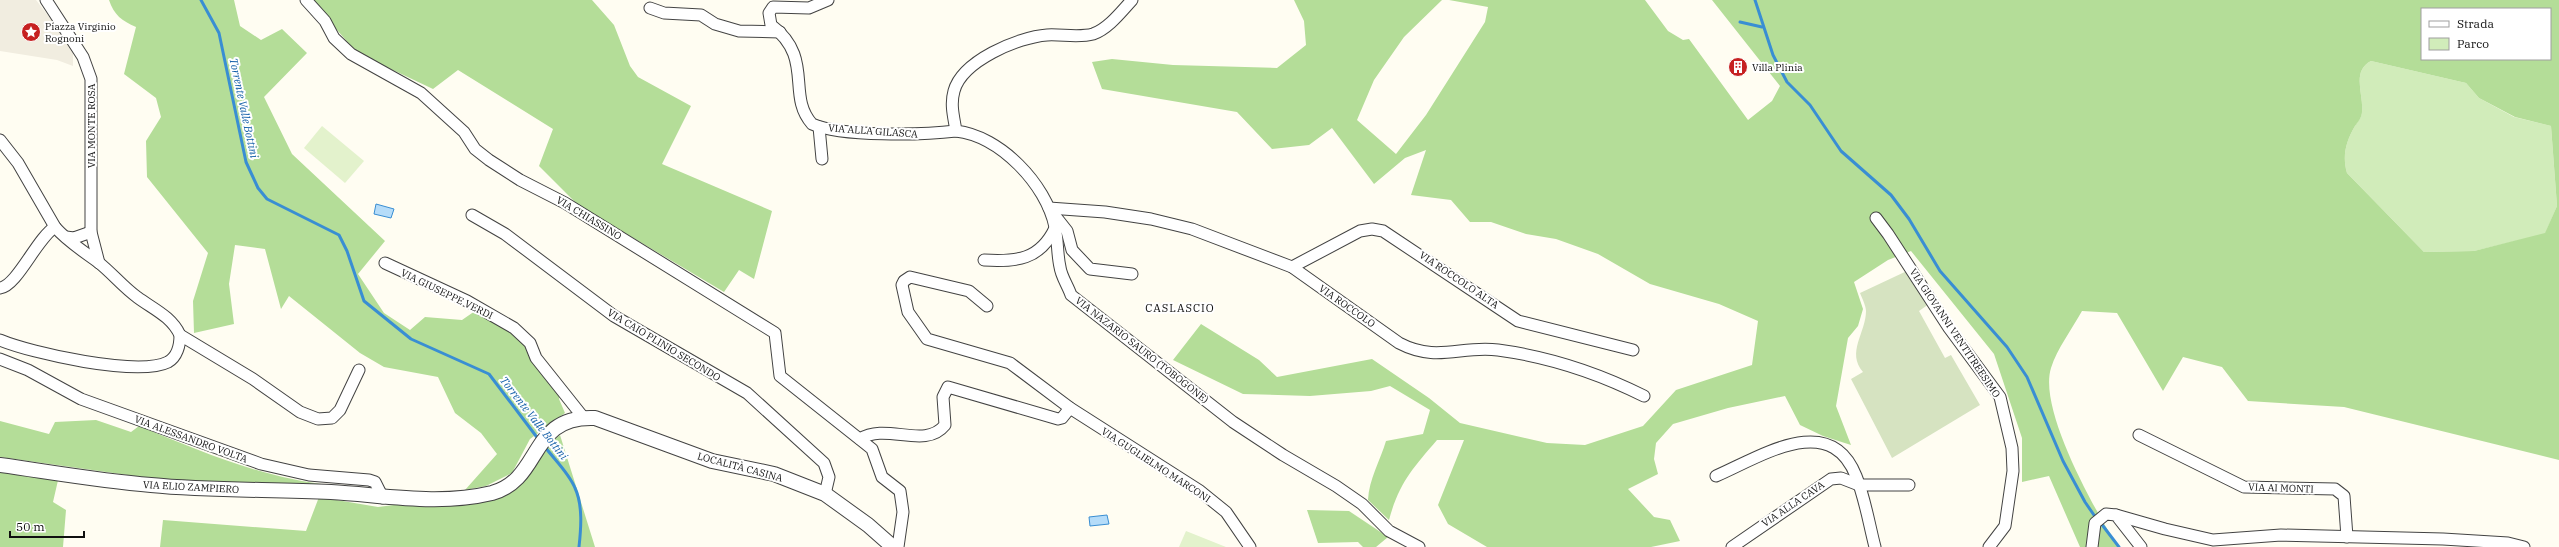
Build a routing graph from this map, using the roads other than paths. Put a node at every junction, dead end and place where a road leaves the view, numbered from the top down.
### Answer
1 (46, 0) edge
2 (306, 0) edge
3 (828, 0) edge
4 (1132, 0) edge
5 (650, 8) dead end
6 (780, 32) junction
7 (819, 127) junction
8 (956, 131) junction
9 (0, 140) edge
10 (822, 159) dead end
11 (1049, 208) junction
12 (472, 215) dead end
13 (1876, 218) dead end
14 (55, 227) junction
15 (1055, 227) junction
16 (90, 232) junction
17 (66, 238) junction
18 (984, 260) dead end
19 (100, 263) junction
20 (385, 264) dead end
21 (1292, 267) junction
22 (1132, 274) dead end
23 (0, 288) edge
24 (987, 306) dead end
25 (180, 335) junction
26 (0, 340) edge
27 (1633, 350) dead end
28 (0, 359) edge
29 (359, 370) dead end
30 (1644, 396) dead end
31 (1070, 408) junction
32 (583, 417) junction
33 (551, 430) joint
34 (2140, 435) dead end
35 (860, 439) junction
36 (0, 465) edge
37 (1716, 476) dead end
38 (1859, 485) junction
39 (1909, 485) dead end
40 (825, 494) junction
41 (383, 498) junction
42 (2111, 515) junction
43 (2347, 537) junction
44 (893, 547) edge
45 (898, 547) edge
46 (1250, 547) edge
47 (1419, 547) edge
48 (1732, 547) edge
49 (1875, 547) edge
50 (1989, 547) edge
51 (2092, 547) edge
52 (2141, 547) edge
53 (2524, 547) edge

1 - 16 street, VIA MONTE ROSA
2 - 35 street, VIA CHIASSINO
3 - 6 street, VIA ALLA GILASCA
4 - 8 street
5 - 6 street
6 - 7 street, VIA ALLA GILASCA
7 - 8 street, VIA ALLA GILASCA
7 - 10 street
8 - 11 street, VIA NAZARIO SAURO (TOBOGONE)
9 - 14 street
11 - 15 street, VIA NAZARIO SAURO (TOBOGONE)
11 - 21 street, VIA ROCCOLO
11 - 22 street
12 - 40 street, VIA CAIO PLINIO SECONDO
13 - 50 street, VIA GIOVANNI VENTITREESIMO
14 - 17 street
14 - 23 street
15 - 18 street
15 - 47 street, VIA NAZARIO SAURO (TOBOGONE)
16 - 17 street
16 - 19 street, VIA MONTE ROSA
17 - 19 street
19 - 25 street
20 - 32 street, VIA GIUSEPPE VERDI
21 - 27 street, VIA ROCCOLO ALTA
21 - 30 street, VIA ROCCOLO
24 - 31 street, VIA GUGLIELMO MARCONI
25 - 26 street
25 - 29 street
28 - 41 street, VIA ALESSANDRO VOLTA
31 - 35 street
31 - 46 street, VIA GUGLIELMO MARCONI
32 - 33 street, LOCALITÀ CASINA
32 - 40 street, LOCALITÀ CASINA
33 - 41 street, VIA ELIO ZAMPIERO
34 - 43 street, VIA AI MONTI
35 - 45 street
36 - 41 street, VIA ELIO ZAMPIERO
37 - 38 street
38 - 39 street, VIA ALLA CAVA
38 - 48 street, VIA ALLA CAVA
38 - 49 street
40 - 44 street, LOCALITÀ CASINA
42 - 43 street
42 - 51 street
42 - 52 street
43 - 53 street

